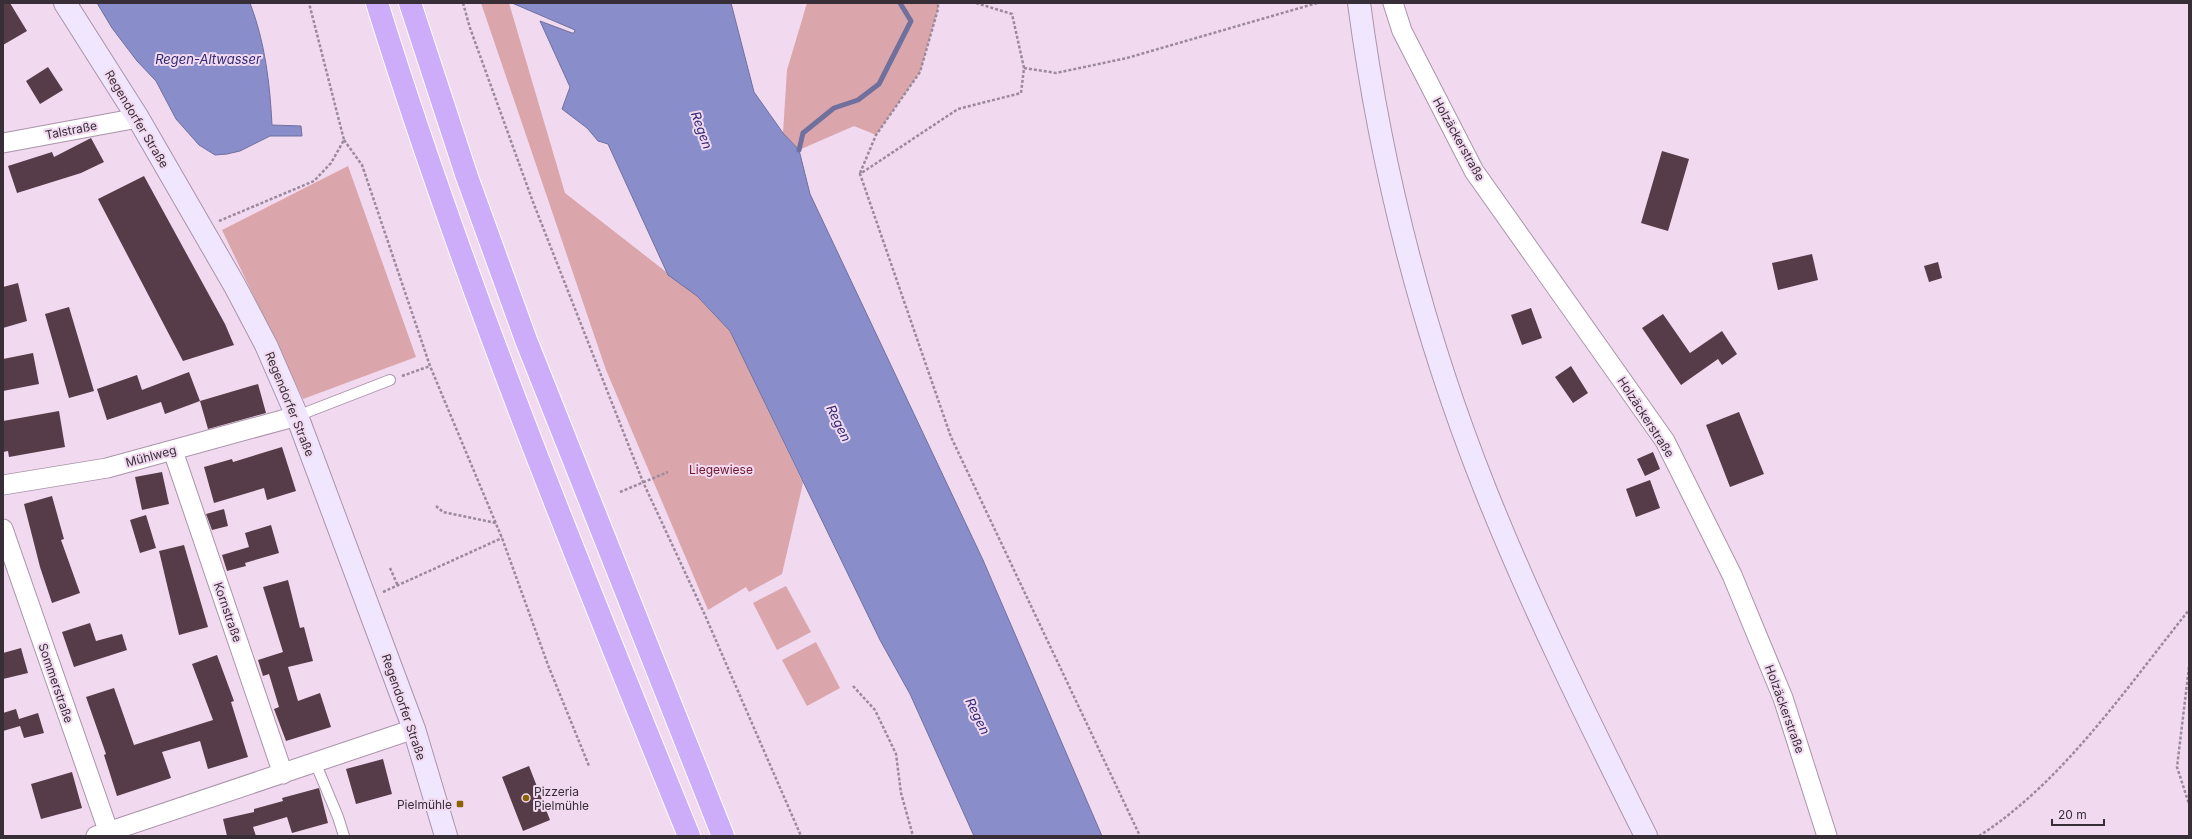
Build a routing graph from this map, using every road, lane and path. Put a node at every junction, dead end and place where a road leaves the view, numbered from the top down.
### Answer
1 (65, 3) edge
2 (309, 3) edge
3 (377, 3) edge
4 (410, 3) edge
5 (463, 3) edge
6 (938, 3) edge
7 (976, 3) edge
8 (1317, 3) edge
9 (1359, 3) edge
10 (1393, 3) edge
11 (1024, 68) junction
12 (138, 118) junction
13 (344, 140) junction
14 (3, 143) edge
15 (860, 174) junction
16 (201, 228) junction
17 (430, 366) junction
18 (390, 380) joint
19 (297, 416) junction
20 (173, 451) junction
21 (668, 472) dead end
22 (643, 482) junction
23 (3, 485) edge
24 (620, 492) dead end
25 (436, 506) dead end
26 (496, 523) junction
27 (3, 529) edge
28 (502, 538) junction
29 (390, 568) dead end
30 (398, 586) junction
31 (365, 599) junction
32 (2189, 610) edge
33 (2189, 666) edge
34 (853, 686) dead end
35 (414, 729) junction
36 (316, 762) junction
37 (589, 766) dead end
38 (283, 774) junction
39 (2189, 804) edge
40 (105, 835) edge
41 (344, 836) edge
42 (446, 836) edge
43 (690, 836) edge
44 (723, 836) edge
45 (801, 836) edge
46 (913, 836) edge
47 (1140, 836) edge
48 (1646, 836) edge
49 (1828, 836) edge
50 (1979, 836) edge

1 - 12 street, Regendorfer Straße
2 - 13 path
3 - 43 highway
4 - 44 highway
5 - 22 path
6 - 15 path
7 - 11 path
8 - 11 path
9 - 48 street
10 - 49 street, Holzäckerstraße
11 - 15 path
12 - 14 street, Talstraße
12 - 16 street, Regendorfer Straße
13 - 16 path
13 - 17 path
15 - 47 path
16 - 19 street, Regendorfer Straße
17 - 18 path
17 - 26 path
18 - 19 lane
19 - 20 street, Mühlweg
19 - 31 street, Regendorfer Straße
20 - 23 street, Mühlweg
20 - 38 street, Kornstraße
21 - 22 path
22 - 24 path
22 - 45 path
25 - 26 path
26 - 28 path
27 - 40 street, Sommerstraße
28 - 30 path
28 - 37 path
29 - 30 path
30 - 31 path
31 - 35 street, Regendorfer Straße
32 - 50 path
33 - 39 path
34 - 46 path
35 - 36 street
35 - 42 street, Regendorfer Straße
36 - 38 street
36 - 41 lane
38 - 40 street

